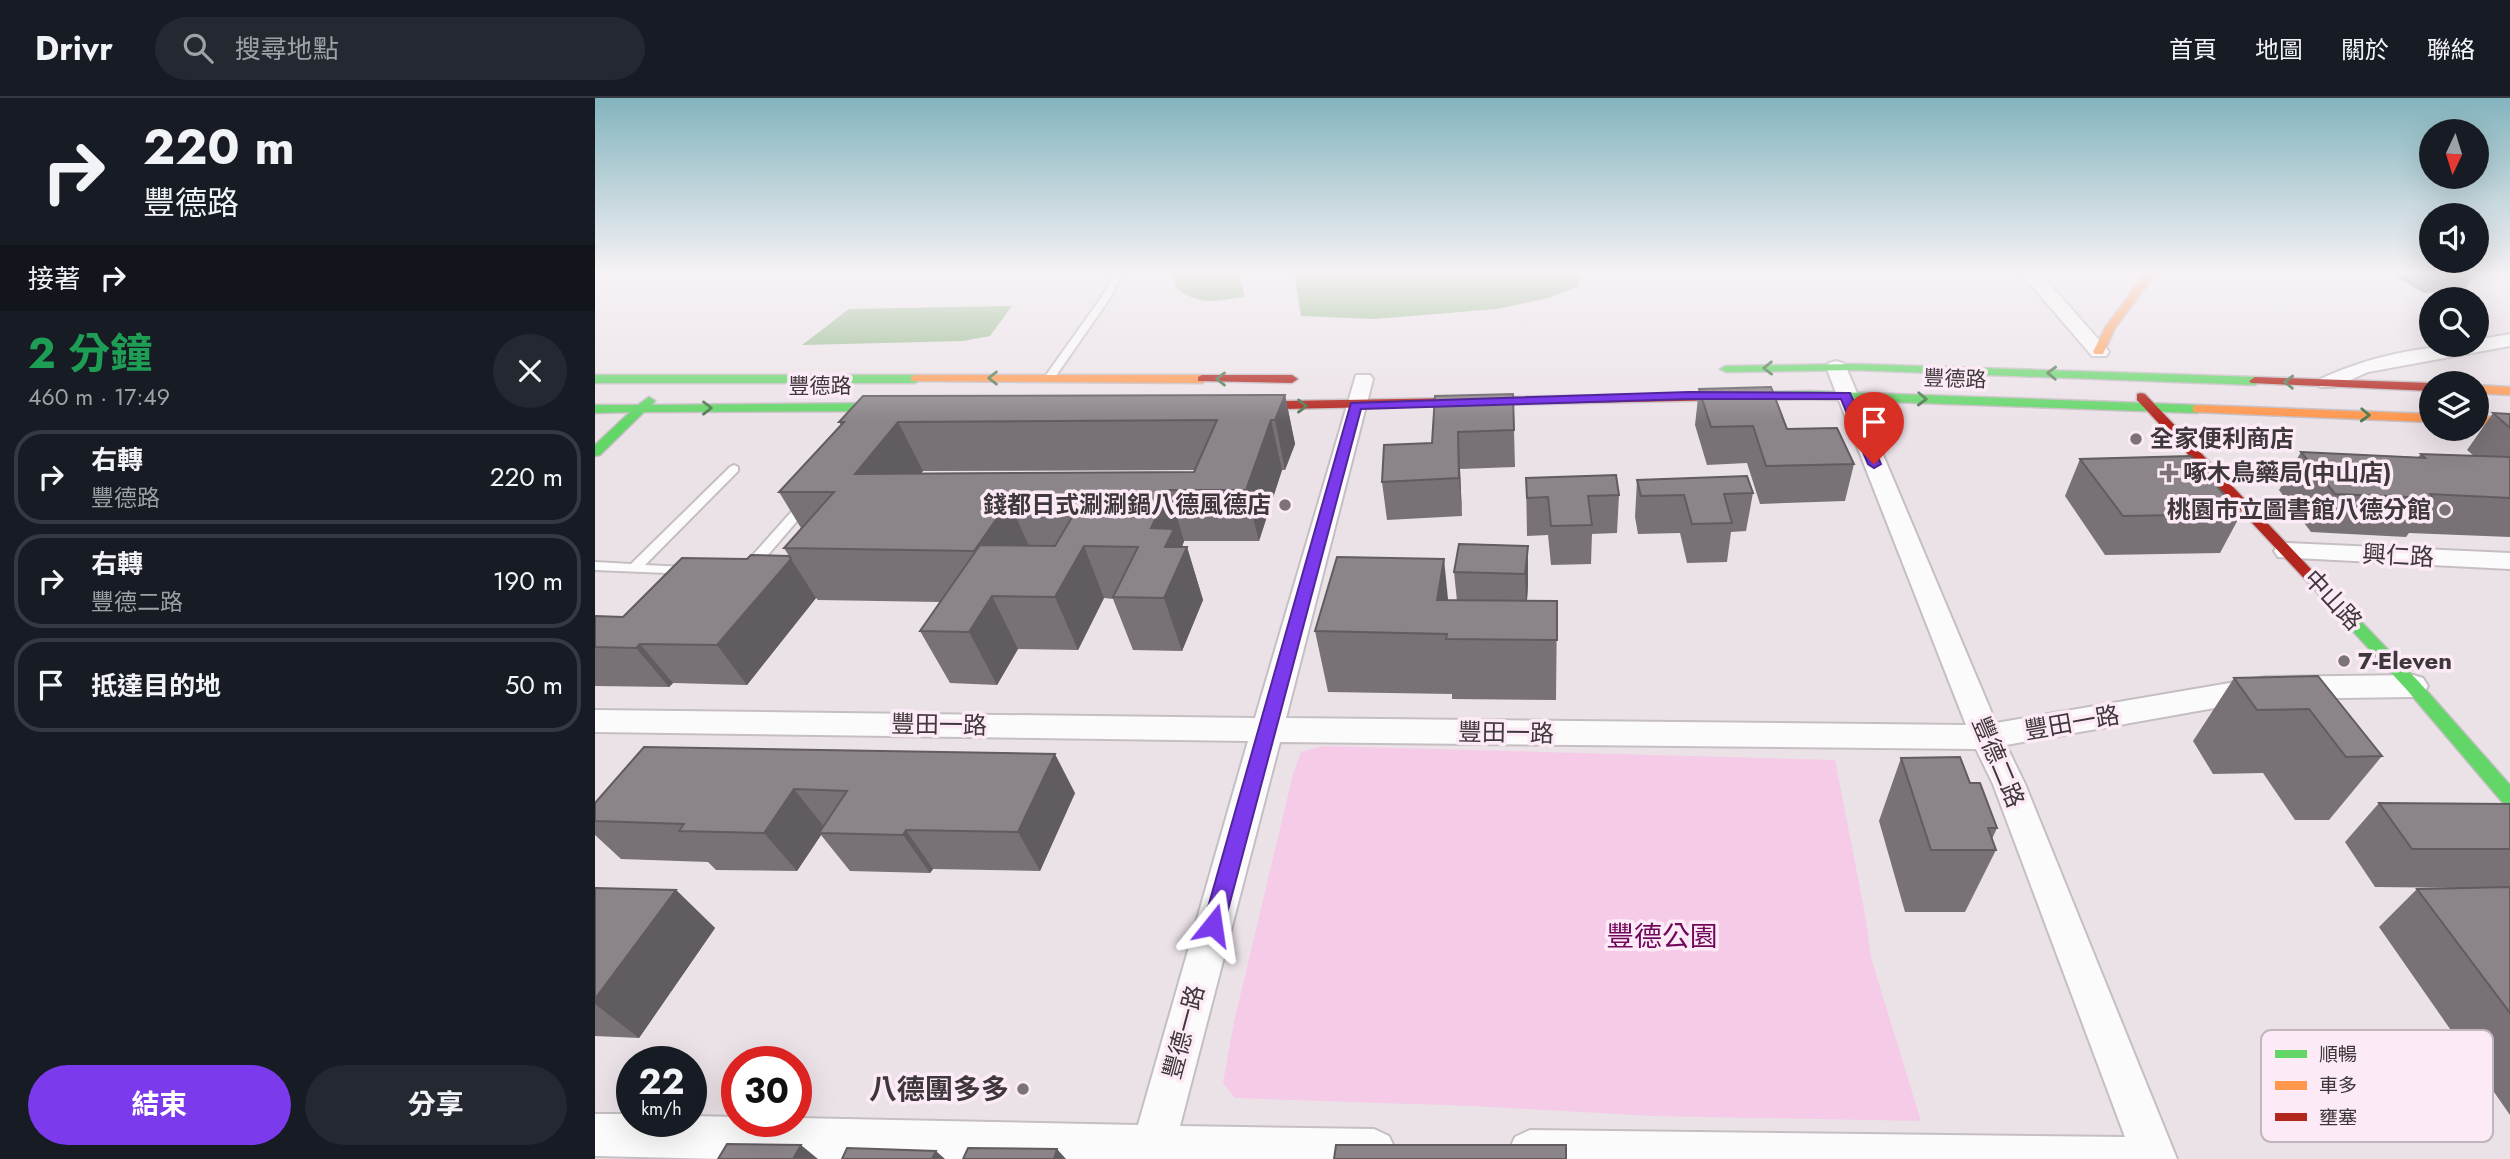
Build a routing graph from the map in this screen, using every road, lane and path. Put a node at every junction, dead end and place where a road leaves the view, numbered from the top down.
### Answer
1 (1088, 323) edge
2 (2073, 323) edge
3 (2114, 323) edge
4 (2510, 340) edge
5 (2099, 352) junction
6 (2074, 353) dead end
7 (2007, 356) dead end
8 (1714, 369) dead end
9 (2120, 375) junction
10 (1846, 377) junction
11 (1049, 378) junction
12 (595, 379) edge
13 (675, 379) junction
14 (1307, 379) dead end
15 (2327, 383) junction
16 (1360, 386) junction
17 (2419, 387) edge
18 (2489, 390) edge
19 (2510, 391) edge
20 (1218, 406) edge
21 (915, 407) edge
22 (2150, 407) junction
23 (639, 408) junction
24 (595, 409) edge
25 (2419, 418) edge
26 (2489, 421) edge
27 (2510, 422) edge
28 (595, 452) edge
29 (734, 470) dead end
30 (818, 490) edge
31 (2287, 551) junction
32 (2510, 561) edge
33 (595, 566) edge
34 (634, 568) junction
35 (702, 572) edge
36 (737, 574) edge
37 (2413, 686) junction
38 (595, 721) edge
39 (1267, 730) junction
40 (1986, 737) junction
41 (2508, 794) edge
42 (595, 1135) edge
43 (874, 1150) edge
44 (1408, 1151) edge
45 (1492, 1152) edge
46 (1151, 1153) edge
47 (2125, 1159) edge
48 (2155, 1159) edge

1 - 11 lane
2 - 5 street
3 - 5 main road
4 - 15 street
5 - 6 main road
5 - 9 main road, 中山路
7 - 10 main road
10 -> 8 main road, 豐德路
9 -> 10 main road, 豐德路
15 -> 9 main road, 豐德路
9 - 22 main road, 中山路
10 - 16 main road, 豐德路
10 -> 22 main road, 豐德路
10 - 40 street, 豐德二路
11 -> 13 main road, 豐德路
14 -> 11 main road, 豐德路
12 - 13 main road, 豐德路
13 - 23 main road
15 - 17 main road, 豐德路
20 -> 16 main road, 豐德路
16 - 39 street, 豐德一路
18 - 19 main road
23 -> 21 main road, 豐德路
22 -> 25 main road, 豐德路
22 - 31 main road, 中山路
23 - 24 main road, 豐德路
23 - 28 main road
26 - 27 main road
29 - 34 lane
30 - 36 lane
31 - 32 street, 興仁路
31 - 37 main road, 中山路
33 - 34 lane
34 - 35 lane
37 - 40 street, 豐田一路
37 - 41 main road, 中山路
38 - 39 street, 豐田一路
39 - 40 street, 豐田一路
39 - 46 street, 豐德一路
40 - 48 street, 豐德二路
42 - 43 street
43 - 46 street
44 - 46 street
45 - 47 street

